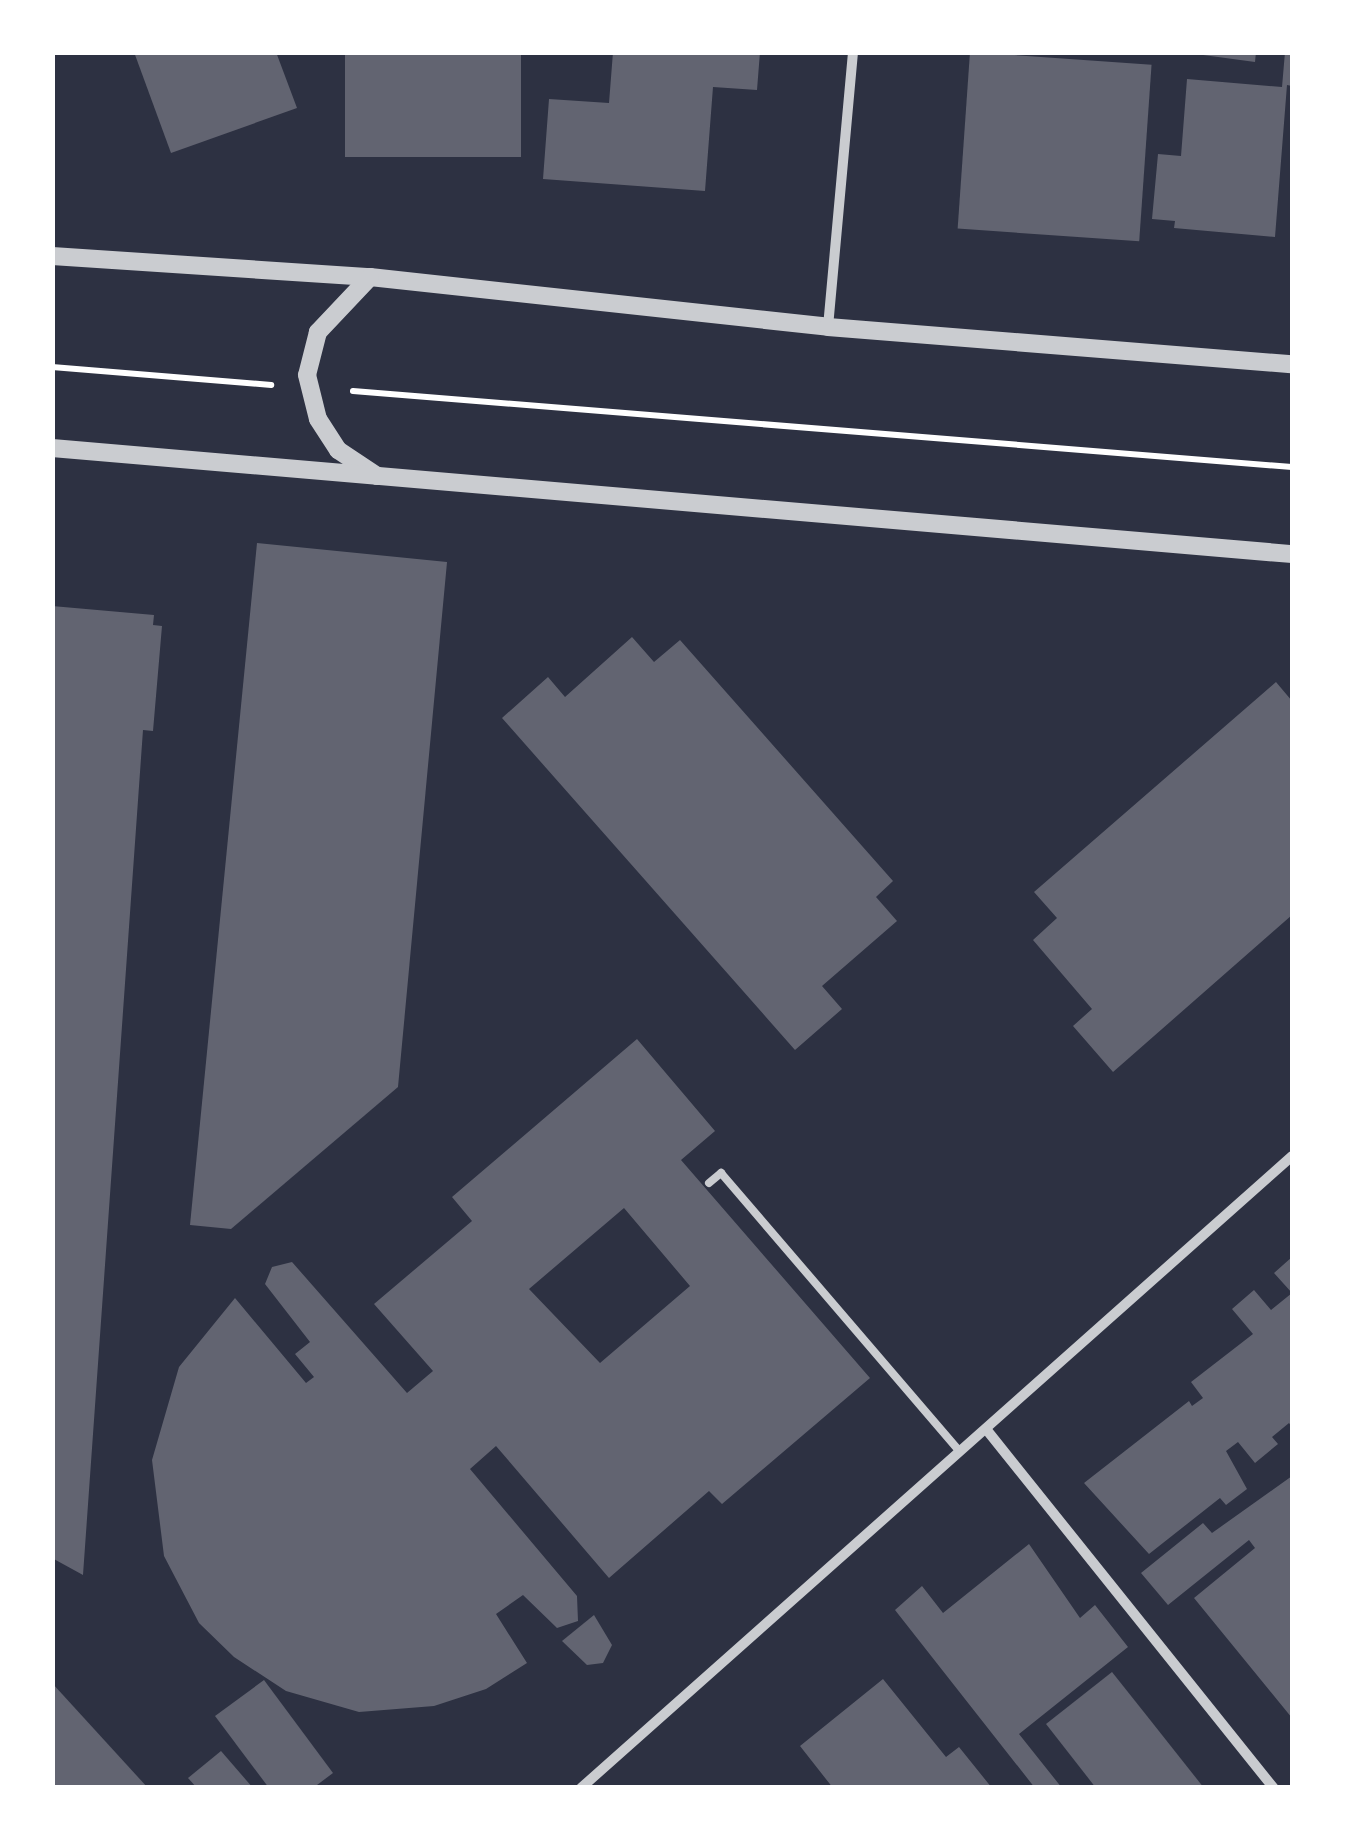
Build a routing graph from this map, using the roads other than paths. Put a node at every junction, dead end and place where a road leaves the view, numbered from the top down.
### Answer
1 (853, 52) edge
2 (52, 256) edge
3 (370, 276) junction
4 (828, 326) junction
5 (1292, 364) edge
6 (52, 448) edge
7 (378, 476) junction
8 (1292, 554) edge
9 (1292, 1156) edge
10 (710, 1183) dead end
11 (986, 1429) junction
12 (960, 1452) junction
13 (581, 1788) edge
14 (1274, 1788) edge

1 - 4 street
2 - 3 street
3 - 4 street
3 - 7 street
4 - 5 street
6 - 7 street
7 - 8 street
9 - 11 street
10 - 12 lane
11 - 12 street
11 - 14 street
12 - 13 street

